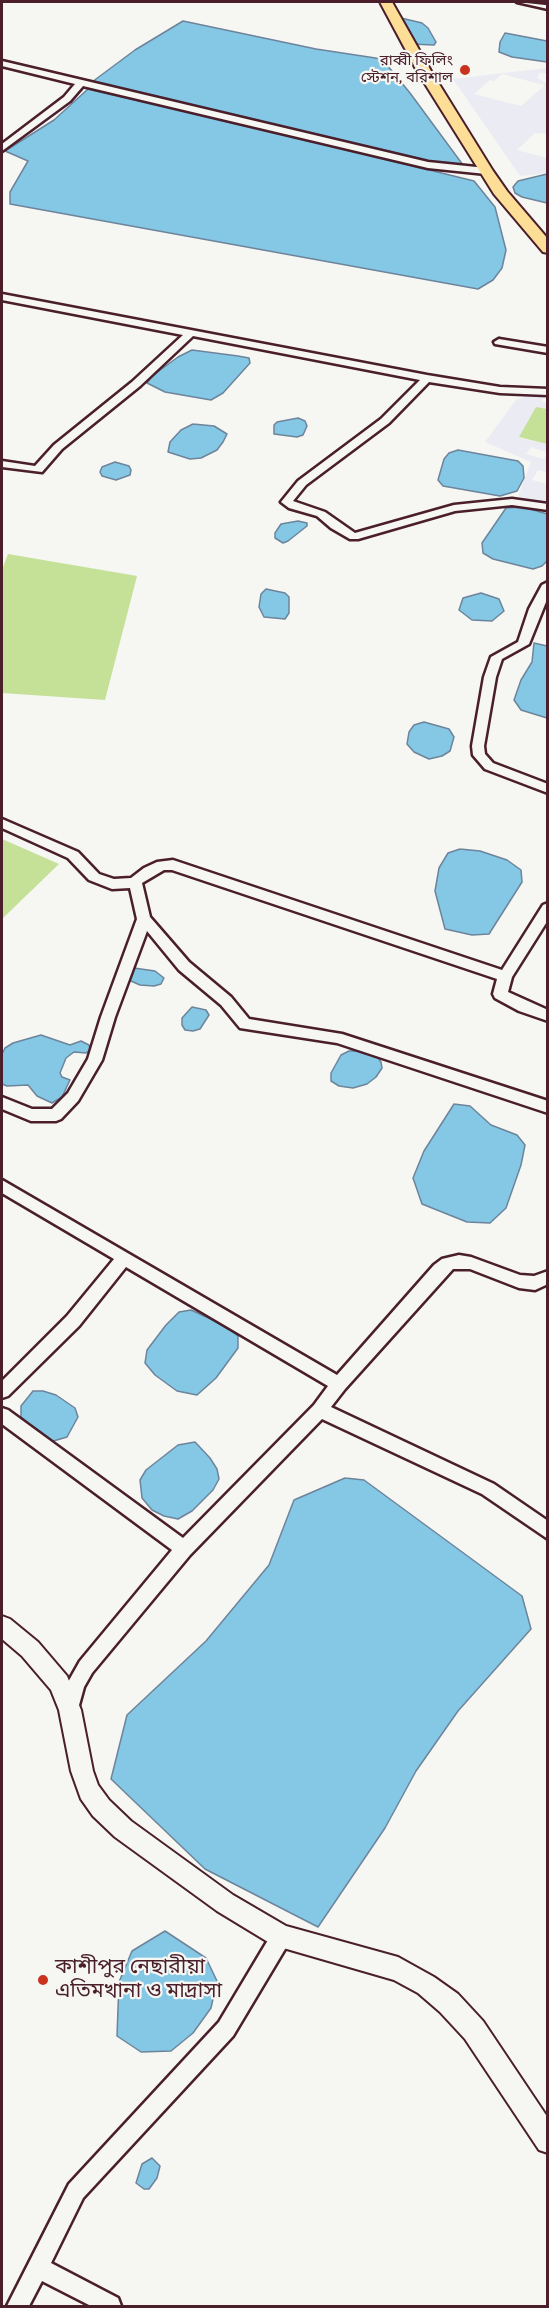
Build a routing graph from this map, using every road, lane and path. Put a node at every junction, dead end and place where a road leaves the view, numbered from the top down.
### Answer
1 (386, 2) edge
2 (521, 2) edge
3 (545, 7) dead end
4 (2, 64) edge
5 (81, 83) junction
6 (2, 148) edge
7 (486, 171) junction
8 (548, 249) edge
9 (2, 297) edge
10 (191, 333) junction
11 (499, 342) dead end
12 (548, 350) edge
13 (427, 378) junction
14 (548, 392) edge
15 (2, 464) edge
16 (548, 507) edge
17 (548, 585) edge
18 (548, 789) edge
19 (2, 823) edge
20 (135, 882) junction
21 (548, 908) edge
22 (144, 919) junction
23 (505, 976) junction
24 (548, 1016) edge
25 (2, 1103) edge
26 (548, 1107) edge
27 (2, 1186) edge
28 (123, 1259) junction
29 (548, 1277) edge
30 (339, 1384) junction
31 (2, 1391) edge
32 (320, 1410) junction
33 (2, 1415) edge
34 (548, 1531) edge
35 (184, 1549) junction
36 (2, 1626) edge
37 (70, 1710) junction
38 (281, 1937) junction
39 (548, 2141) edge
40 (37, 2267) junction
41 (18, 2307) edge
42 (110, 2307) edge

1 - 7 highway
2 - 3 street
4 - 5 street
5 - 6 street
5 - 7 street
7 - 8 highway
9 - 10 street
10 - 13 street
10 - 15 street
11 - 12 street
13 - 14 street
13 - 16 street
17 - 18 street
19 - 20 street
20 - 22 street
20 - 23 street
21 - 23 street
22 - 25 street
22 - 26 street
23 - 24 street
27 - 28 street
28 - 30 street
28 - 31 street
29 - 30 street
30 - 32 street
32 - 34 street
32 - 35 street
33 - 35 street
35 - 37 street
36 - 37 street
37 - 38 street
38 - 39 street
38 - 40 street
40 - 41 street
40 - 42 street

